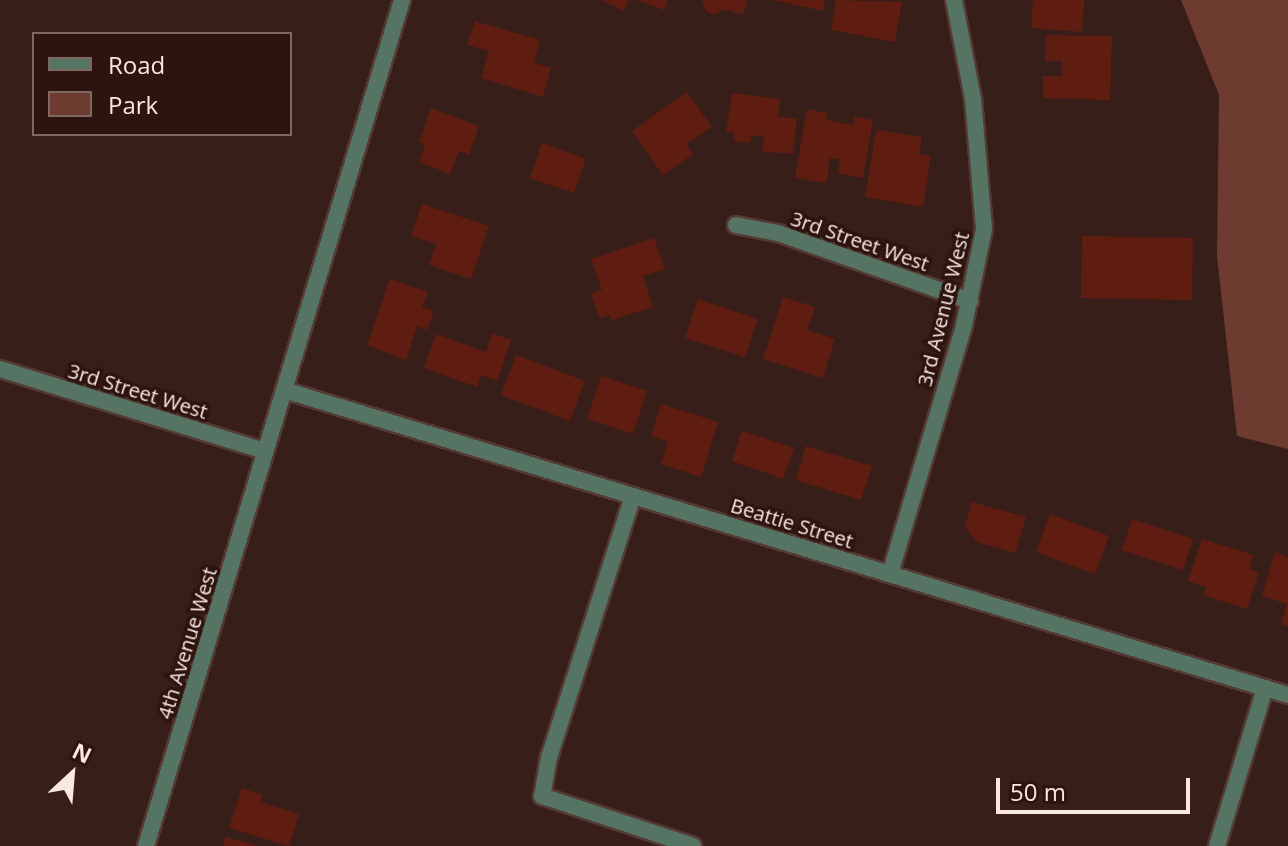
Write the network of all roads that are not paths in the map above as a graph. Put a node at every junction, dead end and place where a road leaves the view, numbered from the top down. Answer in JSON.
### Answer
{"nodes":[{"id":1,"x":402,"y":0,"type":"edge"},
{"id":2,"x":954,"y":0,"type":"edge"},
{"id":3,"x":736,"y":225,"type":"dead end"},
{"id":4,"x":970,"y":301,"type":"junction"},
{"id":5,"x":0,"y":369,"type":"edge"},
{"id":6,"x":284,"y":390,"type":"junction"},
{"id":7,"x":265,"y":451,"type":"junction"},
{"id":8,"x":633,"y":496,"type":"junction"},
{"id":9,"x":890,"y":574,"type":"junction"},
{"id":10,"x":1265,"y":688,"type":"junction"},
{"id":11,"x":1288,"y":695,"type":"edge"},
{"id":12,"x":146,"y":846,"type":"edge"},
{"id":13,"x":693,"y":846,"type":"edge"},
{"id":14,"x":1217,"y":846,"type":"edge"}],
"edges":[{"from":1,"to":6,"type":"street"},
{"from":2,"to":4,"type":"street","name":"3rd Avenue West"},
{"from":3,"to":4,"type":"street","name":"3rd Street West"},
{"from":4,"to":9,"type":"street","name":"3rd Avenue West"},
{"from":5,"to":7,"type":"street","name":"3rd Street West"},
{"from":6,"to":7,"type":"street","name":"4th Avenue West"},
{"from":6,"to":8,"type":"street","name":"Beattie Street"},
{"from":7,"to":12,"type":"street","name":"4th Avenue West"},
{"from":8,"to":9,"type":"street","name":"Beattie Street"},
{"from":8,"to":13,"type":"street"},
{"from":9,"to":10,"type":"street","name":"Beattie Street"},
{"from":10,"to":11,"type":"street","name":"Beattie Street"},
{"from":10,"to":14,"type":"street"}]}
